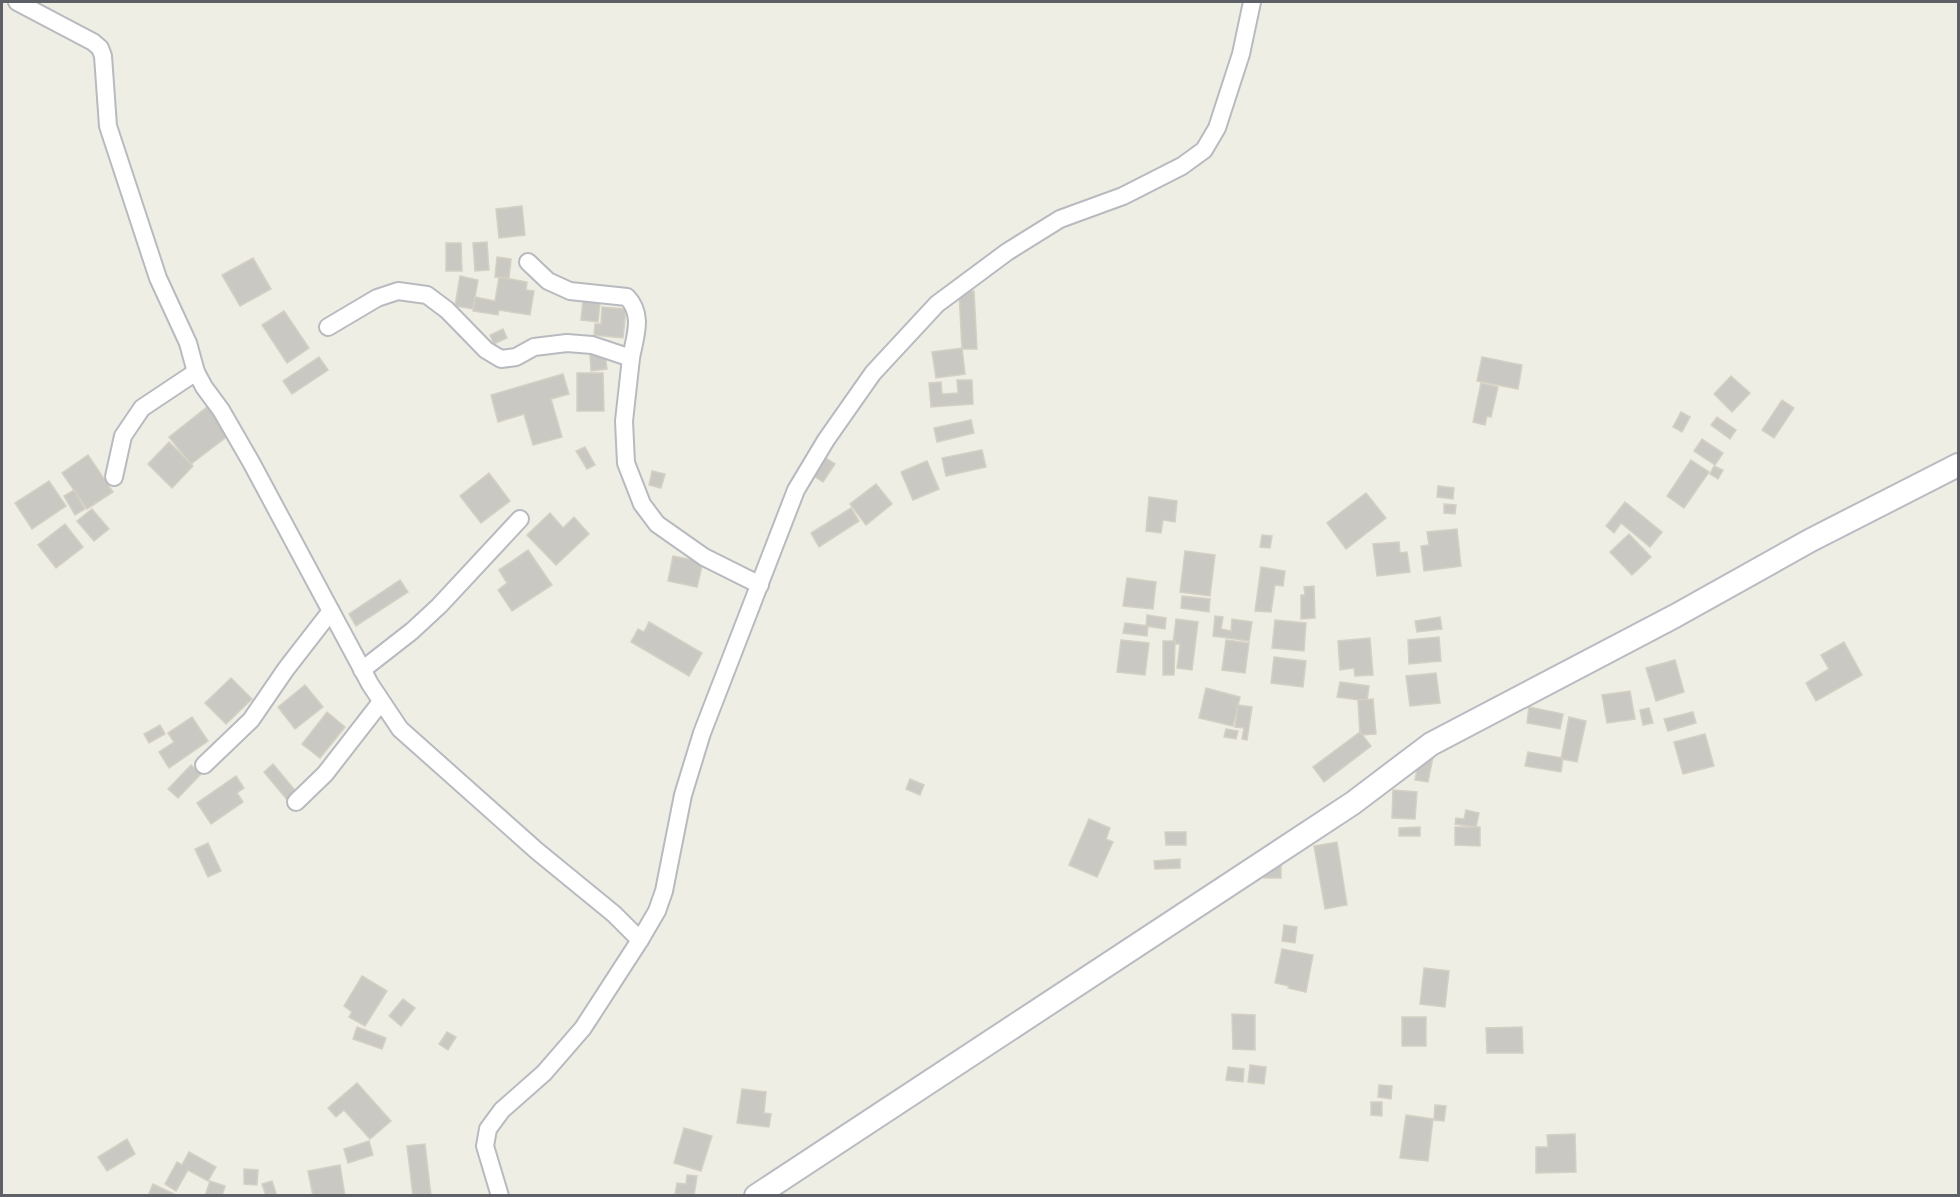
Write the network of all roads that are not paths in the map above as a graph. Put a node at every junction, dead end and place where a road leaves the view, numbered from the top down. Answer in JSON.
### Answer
{"nodes":[{"id":1,"x":17,"y":2,"type":"edge"},
{"id":2,"x":1252,"y":2,"type":"edge"},
{"id":3,"x":528,"y":262,"type":"dead end"},
{"id":4,"x":328,"y":327,"type":"dead end"},
{"id":5,"x":631,"y":358,"type":"junction"},
{"id":6,"x":196,"y":372,"type":"junction"},
{"id":7,"x":1959,"y":465,"type":"edge"},
{"id":8,"x":114,"y":477,"type":"dead end"},
{"id":9,"x":520,"y":519,"type":"dead end"},
{"id":10,"x":760,"y":585,"type":"junction"},
{"id":11,"x":331,"y":611,"type":"junction"},
{"id":12,"x":363,"y":670,"type":"junction"},
{"id":13,"x":381,"y":702,"type":"junction"},
{"id":14,"x":204,"y":765,"type":"dead end"},
{"id":15,"x":296,"y":802,"type":"dead end"},
{"id":16,"x":640,"y":940,"type":"junction"},
{"id":17,"x":500,"y":1196,"type":"edge"},
{"id":18,"x":756,"y":1196,"type":"edge"}],
"edges":[{"from":1,"to":6,"type":"street"},
{"from":2,"to":10,"type":"street"},
{"from":3,"to":5,"type":"street"},
{"from":4,"to":5,"type":"street"},
{"from":5,"to":10,"type":"street"},
{"from":6,"to":8,"type":"street"},
{"from":6,"to":11,"type":"street"},
{"from":7,"to":18,"type":"street"},
{"from":9,"to":12,"type":"street"},
{"from":10,"to":16,"type":"street"},
{"from":11,"to":12,"type":"street"},
{"from":11,"to":14,"type":"street"},
{"from":12,"to":13,"type":"street"},
{"from":13,"to":15,"type":"street"},
{"from":13,"to":16,"type":"street"},
{"from":16,"to":17,"type":"street"}]}
